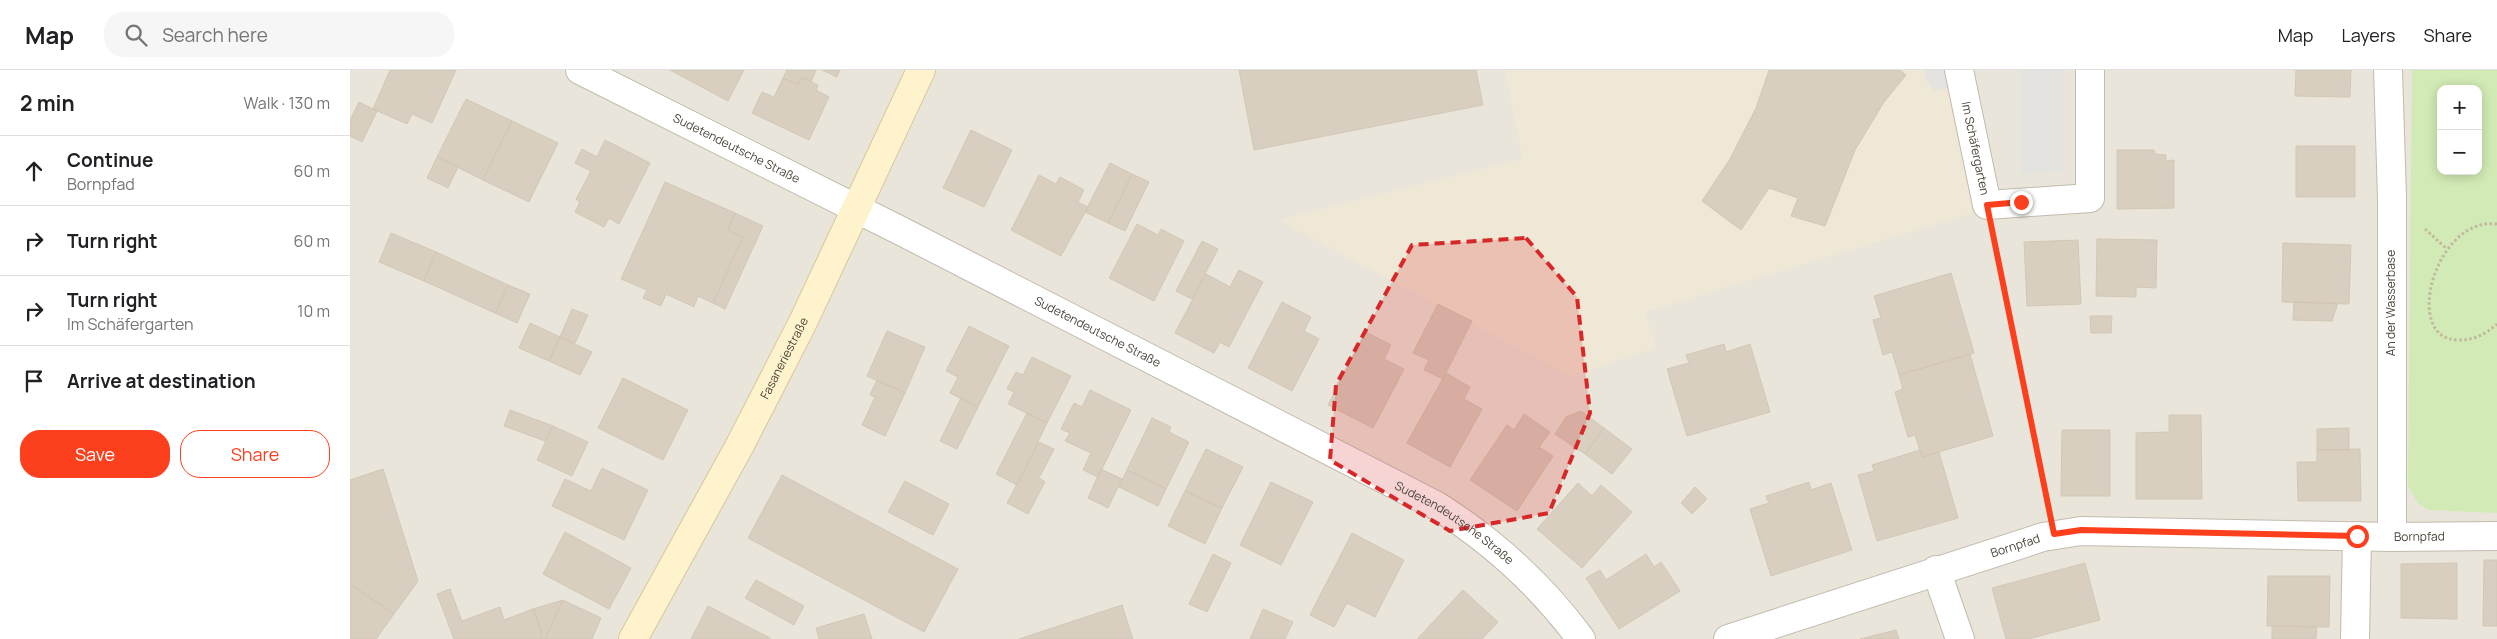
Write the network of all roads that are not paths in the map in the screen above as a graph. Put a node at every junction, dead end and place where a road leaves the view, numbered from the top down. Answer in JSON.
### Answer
{"nodes":[{"id":1,"x":580,"y":70,"type":"edge"},
{"id":2,"x":921,"y":70,"type":"edge"},
{"id":3,"x":1959,"y":70,"type":"edge"},
{"id":4,"x":2090,"y":70,"type":"edge"},
{"id":5,"x":2388,"y":70,"type":"edge"},
{"id":6,"x":855,"y":208,"type":"junction"},
{"id":7,"x":2357,"y":536,"type":"junction"},
{"id":8,"x":2497,"y":536,"type":"edge"},
{"id":9,"x":2392,"y":537,"type":"junction"},
{"id":10,"x":1936,"y":570,"type":"junction"},
{"id":11,"x":633,"y":639,"type":"edge"},
{"id":12,"x":1581,"y":639,"type":"edge"},
{"id":13,"x":1728,"y":639,"type":"edge"},
{"id":14,"x":1960,"y":639,"type":"edge"},
{"id":15,"x":2355,"y":639,"type":"edge"}],
"edges":[{"from":1,"to":6,"type":"street","name":"Sudetendeutsche Straße"},
{"from":2,"to":6,"type":"street","name":"Fasaneriestraße"},
{"from":3,"to":4,"type":"street","name":"Im Schäfergarten"},
{"from":5,"to":9,"type":"street","name":"An der Wasserbase"},
{"from":6,"to":11,"type":"street","name":"Fasaneriestraße"},
{"from":6,"to":12,"type":"street","name":"Sudetendeutsche Straße"},
{"from":7,"to":9,"type":"street","name":"Bornpfad"},
{"from":7,"to":10,"type":"street","name":"Bornpfad"},
{"from":7,"to":15,"type":"street"},
{"from":8,"to":9,"type":"street","name":"Bornpfad"},
{"from":10,"to":13,"type":"street","name":"Bornpfad"},
{"from":10,"to":14,"type":"street"}]}
